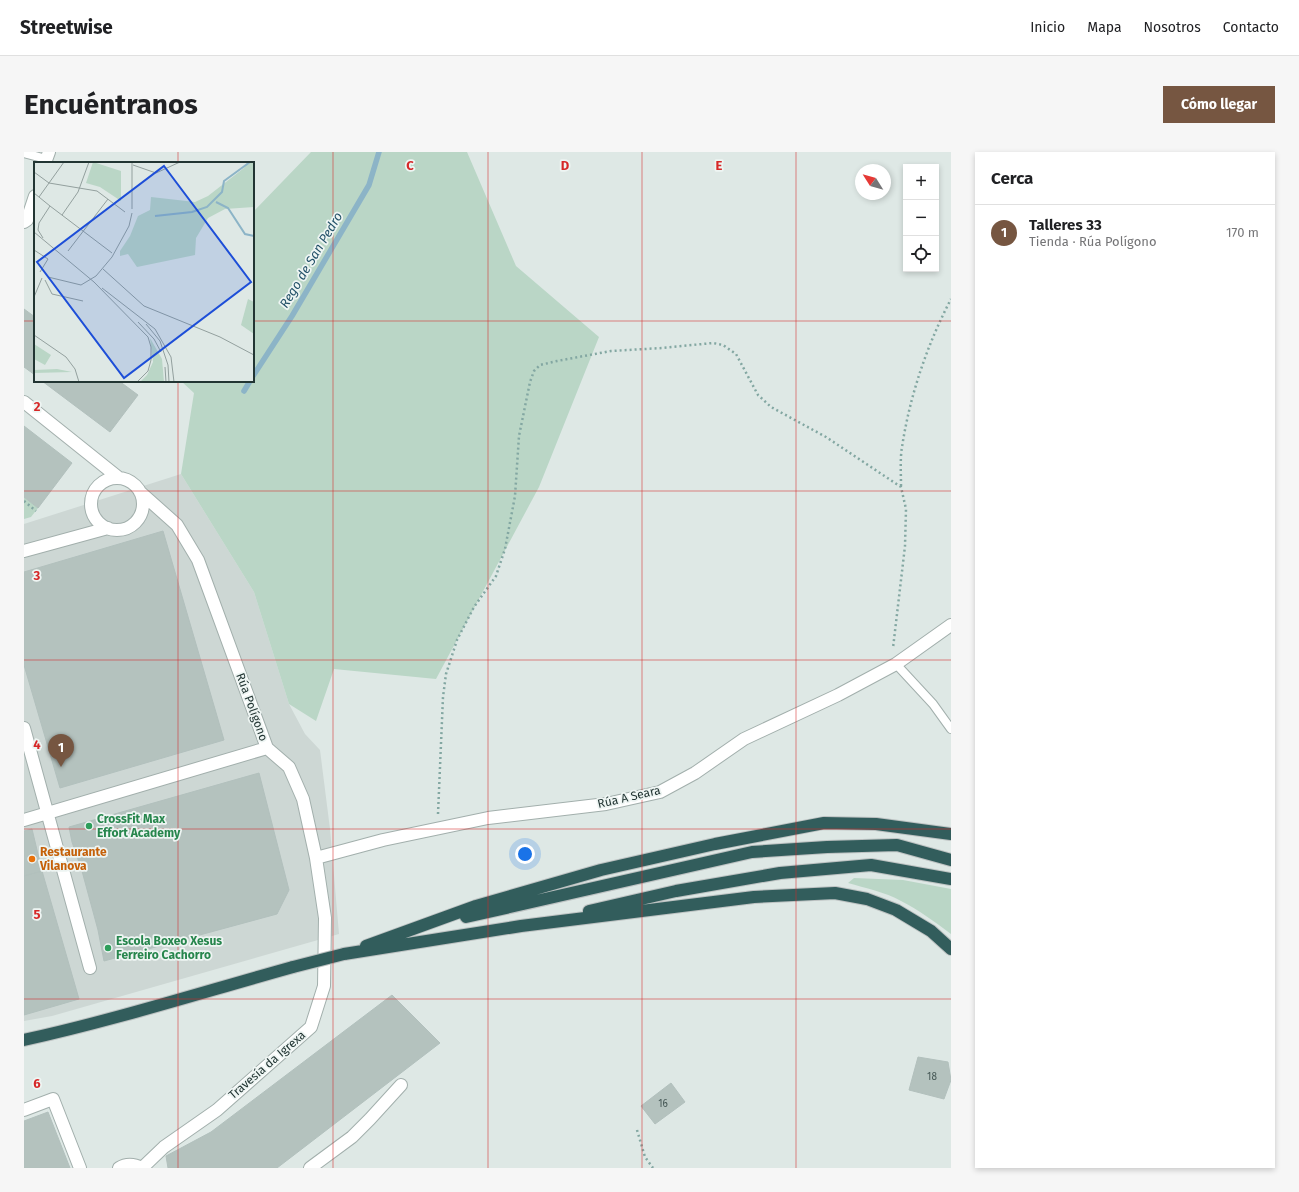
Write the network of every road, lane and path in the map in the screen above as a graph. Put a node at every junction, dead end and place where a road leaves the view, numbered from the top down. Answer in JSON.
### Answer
{"nodes":[{"id":1,"x":24,"y":153,"type":"edge"},
{"id":2,"x":47,"y":158,"type":"edge"},
{"id":3,"x":34,"y":199,"type":"edge"},
{"id":4,"x":24,"y":222,"type":"edge"},
{"id":5,"x":951,"y":299,"type":"edge"},
{"id":6,"x":24,"y":402,"type":"edge"},
{"id":7,"x":119,"y":478,"type":"junction"},
{"id":8,"x":901,"y":487,"type":"junction"},
{"id":9,"x":140,"y":492,"type":"junction"},
{"id":10,"x":24,"y":501,"type":"edge"},
{"id":11,"x":36,"y":511,"type":"dead end"},
{"id":12,"x":108,"y":528,"type":"junction"},
{"id":13,"x":24,"y":551,"type":"edge"},
{"id":14,"x":951,"y":625,"type":"edge"},
{"id":15,"x":896,"y":664,"type":"junction"},
{"id":16,"x":24,"y":728,"type":"edge"},
{"id":17,"x":951,"y":729,"type":"edge"},
{"id":18,"x":267,"y":748,"type":"junction"},
{"id":19,"x":48,"y":814,"type":"junction"},
{"id":20,"x":24,"y":820,"type":"edge"},
{"id":21,"x":437,"y":828,"type":"junction"},
{"id":22,"x":951,"y":834,"type":"edge"},
{"id":23,"x":316,"y":858,"type":"junction"},
{"id":24,"x":951,"y":860,"type":"edge"},
{"id":25,"x":951,"y":879,"type":"edge"},
{"id":26,"x":522,"y":926,"type":"junction"},
{"id":27,"x":416,"y":929,"type":"junction"},
{"id":28,"x":951,"y":949,"type":"edge"},
{"id":29,"x":344,"y":954,"type":"junction"},
{"id":30,"x":90,"y":968,"type":"dead end"},
{"id":31,"x":24,"y":1040,"type":"edge"},
{"id":32,"x":401,"y":1085,"type":"dead end"},
{"id":33,"x":24,"y":1110,"type":"edge"},
{"id":34,"x":637,"y":1130,"type":"dead end"},
{"id":35,"x":80,"y":1168,"type":"edge"},
{"id":36,"x":119,"y":1168,"type":"edge"},
{"id":37,"x":142,"y":1168,"type":"edge"},
{"id":38,"x":310,"y":1168,"type":"edge"},
{"id":39,"x":653,"y":1168,"type":"edge"}],
"edges":[{"from":1,"to":2,"type":"lane"},
{"from":3,"to":4,"type":"street"},
{"from":5,"to":8,"type":"path"},
{"from":6,"to":7,"type":"street"},
{"from":7,"to":9,"type":"street"},
{"from":7,"to":12,"type":"street"},
{"from":8,"to":15,"type":"path"},
{"from":8,"to":21,"type":"path"},
{"from":9,"to":12,"type":"street"},
{"from":9,"to":18,"type":"street","name":"Rúa Polígono"},
{"from":10,"to":11,"type":"path"},
{"from":12,"to":13,"type":"street"},
{"from":14,"to":15,"type":"street","name":"Rúa A Seara"},
{"from":15,"to":17,"type":"lane"},
{"from":15,"to":21,"type":"street","name":"Rúa A Seara"},
{"from":16,"to":19,"type":"street"},
{"from":18,"to":19,"type":"street","name":"Rúa Polígono"},
{"from":18,"to":23,"type":"street","name":"Travesía da Igrexa"},
{"from":19,"to":20,"type":"street","name":"Rúa Polígono"},
{"from":19,"to":30,"type":"street"},
{"from":21,"to":23,"type":"street","name":"Rúa A Seara"},
{"from":22,"to":27,"type":"highway"},
{"from":23,"to":37,"type":"street","name":"Travesía da Igrexa"},
{"from":24,"to":27,"type":"highway"},
{"from":25,"to":26,"type":"highway"},
{"from":26,"to":28,"type":"highway"},
{"from":26,"to":29,"type":"highway"},
{"from":27,"to":29,"type":"highway"},
{"from":29,"to":31,"type":"highway","bridge":true},
{"from":32,"to":38,"type":"street"},
{"from":33,"to":35,"type":"street"},
{"from":34,"to":39,"type":"path"},
{"from":36,"to":37,"type":"street"}]}
